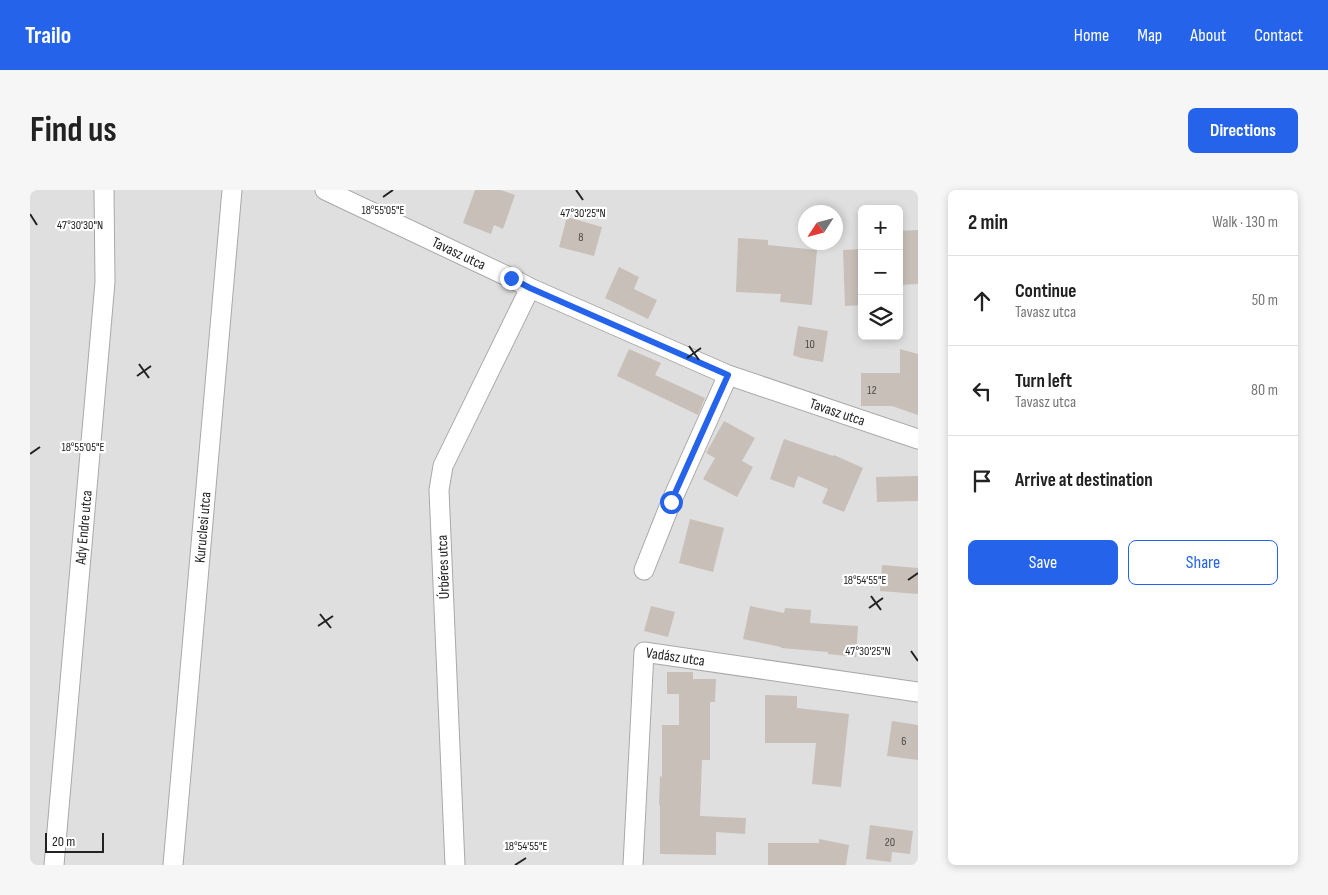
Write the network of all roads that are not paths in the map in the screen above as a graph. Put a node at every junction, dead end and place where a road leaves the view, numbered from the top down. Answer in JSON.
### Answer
{"nodes":[{"id":1,"x":104,"y":190,"type":"edge"},
{"id":2,"x":232,"y":190,"type":"edge"},
{"id":3,"x":325,"y":190,"type":"edge"},
{"id":4,"x":530,"y":288,"type":"junction"},
{"id":5,"x":728,"y":375,"type":"junction"},
{"id":6,"x":918,"y":439,"type":"edge"},
{"id":7,"x":644,"y":570,"type":"dead end"},
{"id":8,"x":918,"y":692,"type":"edge"},
{"id":9,"x":54,"y":865,"type":"edge"},
{"id":10,"x":173,"y":865,"type":"edge"},
{"id":11,"x":456,"y":865,"type":"edge"},
{"id":12,"x":633,"y":865,"type":"edge"}],
"edges":[{"from":1,"to":9,"type":"street","name":"Ady Endre utca"},
{"from":2,"to":10,"type":"street","name":"Kuruclesi utca"},
{"from":3,"to":4,"type":"street","name":"Tavasz utca"},
{"from":4,"to":5,"type":"street","name":"Tavasz utca"},
{"from":4,"to":11,"type":"street","name":"Úrbéres utca"},
{"from":5,"to":6,"type":"street","name":"Tavasz utca"},
{"from":5,"to":7,"type":"street"},
{"from":8,"to":12,"type":"street","name":"Vadász utca"}]}
